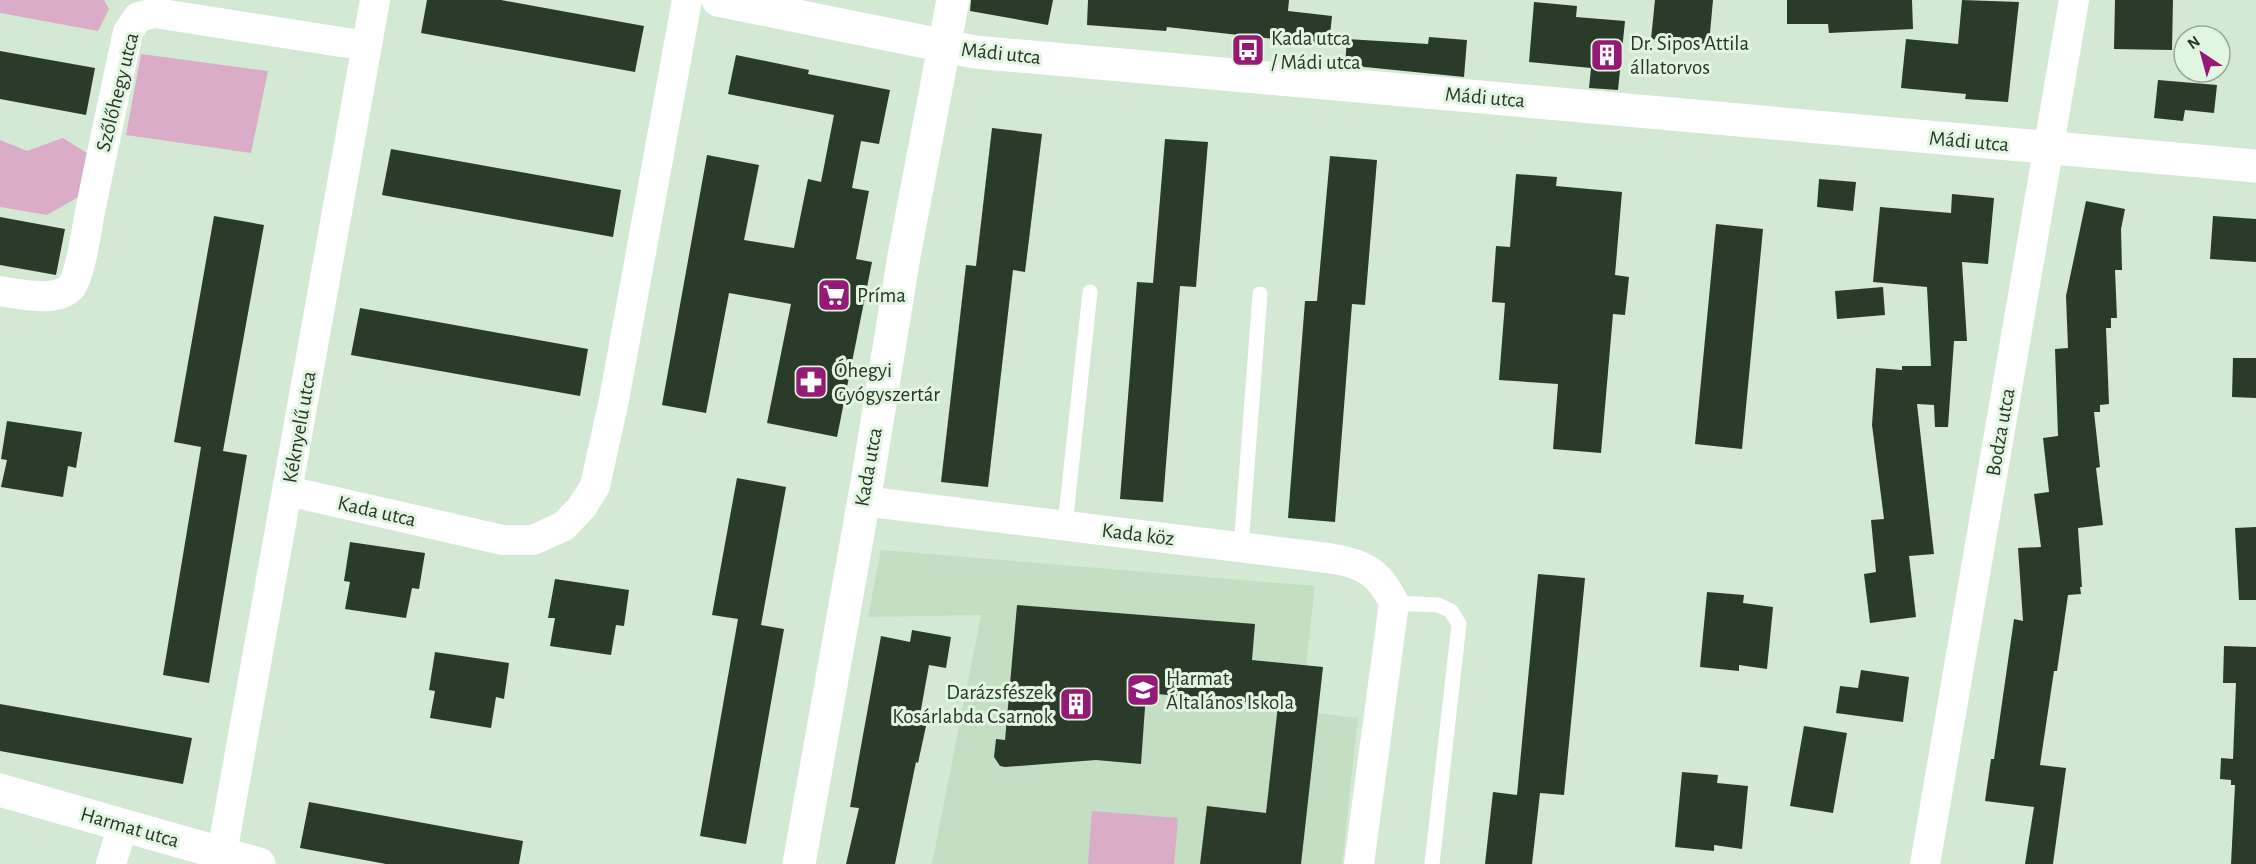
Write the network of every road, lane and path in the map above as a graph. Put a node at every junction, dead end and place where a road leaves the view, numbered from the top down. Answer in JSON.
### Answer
{"nodes":[{"id":1,"x":375,"y":0,"type":"edge"},
{"id":2,"x":687,"y":0,"type":"edge"},
{"id":3,"x":718,"y":0,"type":"edge"},
{"id":4,"x":953,"y":0,"type":"edge"},
{"id":5,"x":2074,"y":0,"type":"edge"},
{"id":6,"x":367,"y":46,"type":"junction"},
{"id":7,"x":945,"y":46,"type":"junction"},
{"id":8,"x":2049,"y":148,"type":"junction"},
{"id":9,"x":2256,"y":166,"type":"edge"},
{"id":10,"x":0,"y":291,"type":"edge"},
{"id":11,"x":1090,"y":292,"type":"dead end"},
{"id":12,"x":1260,"y":294,"type":"dead end"},
{"id":13,"x":288,"y":491,"type":"junction"},
{"id":14,"x":863,"y":501,"type":"junction"},
{"id":15,"x":1065,"y":525,"type":"junction"},
{"id":16,"x":1241,"y":547,"type":"junction"},
{"id":17,"x":1394,"y":603,"type":"junction"},
{"id":18,"x":0,"y":790,"type":"edge"},
{"id":19,"x":123,"y":825,"type":"junction"},
{"id":20,"x":222,"y":853,"type":"junction"},
{"id":21,"x":111,"y":864,"type":"edge"},
{"id":22,"x":259,"y":864,"type":"edge"},
{"id":23,"x":799,"y":864,"type":"edge"},
{"id":24,"x":1359,"y":864,"type":"edge"},
{"id":25,"x":1432,"y":864,"type":"edge"},
{"id":26,"x":1925,"y":864,"type":"edge"}],
"edges":[{"from":1,"to":6,"type":"street","name":"Kéknyelű utca"},
{"from":2,"to":13,"type":"street","name":"Kada utca"},
{"from":3,"to":7,"type":"street","name":"Mádi utca"},
{"from":4,"to":7,"type":"street","name":"Kada utca"},
{"from":5,"to":8,"type":"street","name":"Bodza utca"},
{"from":6,"to":10,"type":"street","name":"Szőlőhegy utca"},
{"from":6,"to":13,"type":"street","name":"Kéknyelű utca"},
{"from":7,"to":8,"type":"street","name":"Mádi utca"},
{"from":7,"to":14,"type":"street","name":"Kada utca"},
{"from":8,"to":9,"type":"street","name":"Mádi utca"},
{"from":8,"to":26,"type":"street","name":"Bodza utca"},
{"from":11,"to":15,"type":"lane"},
{"from":12,"to":16,"type":"lane"},
{"from":13,"to":20,"type":"street","name":"Kéknyelű utca"},
{"from":14,"to":15,"type":"street","name":"Kada köz"},
{"from":14,"to":23,"type":"street","name":"Kada utca"},
{"from":15,"to":16,"type":"street","name":"Kada köz"},
{"from":16,"to":17,"type":"street","name":"Kada köz"},
{"from":17,"to":24,"type":"street"},
{"from":17,"to":25,"type":"lane"},
{"from":18,"to":19,"type":"street","name":"Harmat utca"},
{"from":19,"to":20,"type":"street","name":"Harmat utca"},
{"from":19,"to":21,"type":"street"},
{"from":20,"to":22,"type":"street","name":"Harmat utca"}]}
